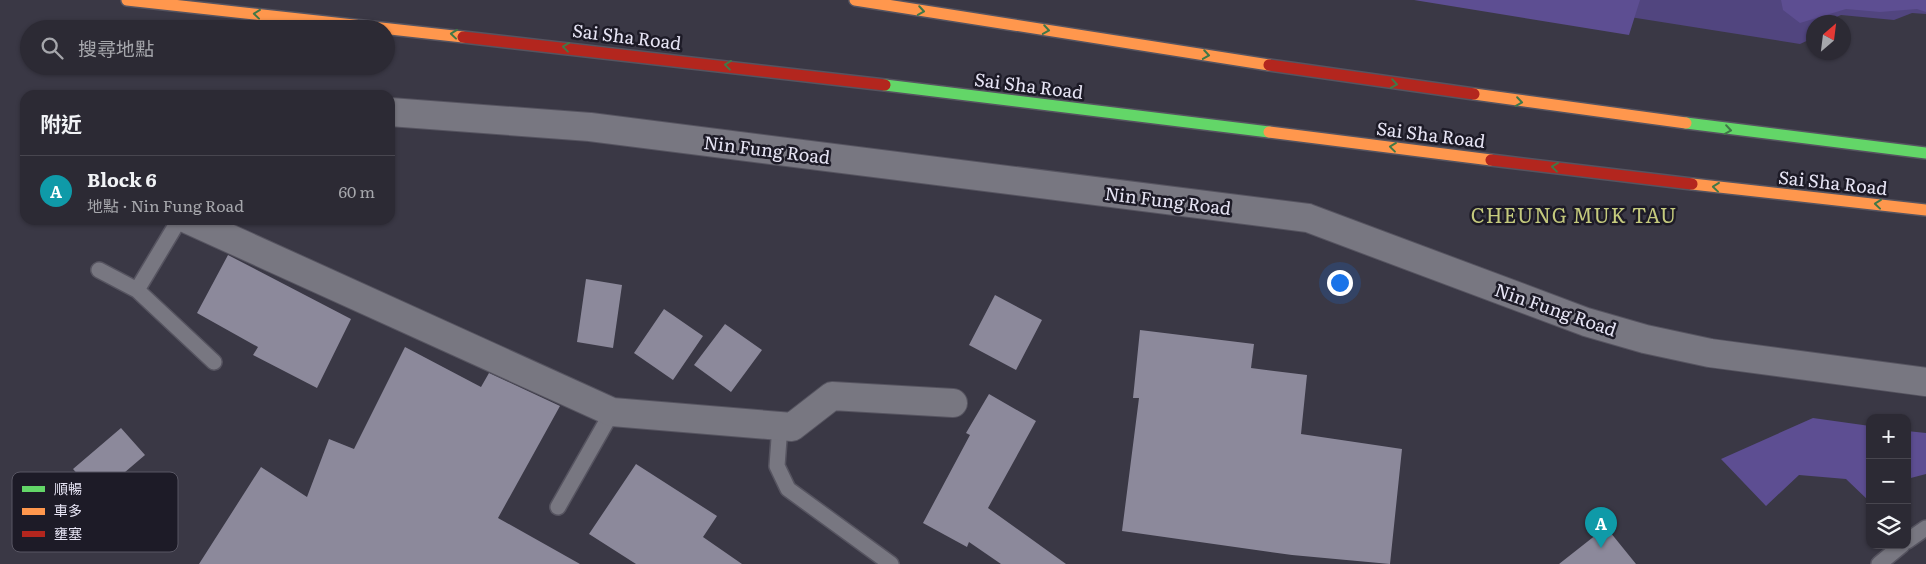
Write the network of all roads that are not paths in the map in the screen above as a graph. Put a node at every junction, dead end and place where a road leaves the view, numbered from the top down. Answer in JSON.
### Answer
{"nodes":[{"id":1,"x":127,"y":0,"type":"edge"},
{"id":2,"x":855,"y":0,"type":"edge"},
{"id":3,"x":310,"y":20,"type":"edge"},
{"id":4,"x":395,"y":29,"type":"edge"},
{"id":5,"x":395,"y":112,"type":"edge"},
{"id":6,"x":1926,"y":153,"type":"edge"},
{"id":7,"x":1926,"y":210,"type":"edge"},
{"id":8,"x":176,"y":225,"type":"edge"},
{"id":9,"x":200,"y":225,"type":"edge"},
{"id":10,"x":99,"y":270,"type":"dead end"},
{"id":11,"x":137,"y":290,"type":"junction"},
{"id":12,"x":214,"y":362,"type":"dead end"},
{"id":13,"x":1926,"y":382,"type":"edge"},
{"id":14,"x":953,"y":403,"type":"dead end"},
{"id":15,"x":612,"y":412,"type":"junction"},
{"id":16,"x":780,"y":425,"type":"junction"},
{"id":17,"x":558,"y":507,"type":"dead end"},
{"id":18,"x":1926,"y":528,"type":"edge"},
{"id":19,"x":1911,"y":538,"type":"edge"},
{"id":20,"x":1897,"y":549,"type":"edge"},
{"id":21,"x":891,"y":564,"type":"edge"},
{"id":22,"x":1879,"y":564,"type":"edge"}],
"edges":[{"from":3,"to":1,"type":"main road","name":"Sai Sha Road","one_way":true},
{"from":2,"to":6,"type":"main road","one_way":true},
{"from":7,"to":4,"type":"main road","name":"Sai Sha Road","one_way":true},
{"from":5,"to":13,"type":"street","name":"Nin Fung Road"},
{"from":8,"to":11,"type":"lane"},
{"from":9,"to":15,"type":"street"},
{"from":10,"to":11,"type":"lane"},
{"from":11,"to":12,"type":"lane"},
{"from":14,"to":16,"type":"street"},
{"from":15,"to":16,"type":"street"},
{"from":15,"to":17,"type":"lane"},
{"from":16,"to":21,"type":"lane"},
{"from":18,"to":19,"type":"lane"},
{"from":20,"to":22,"type":"lane"}]}
